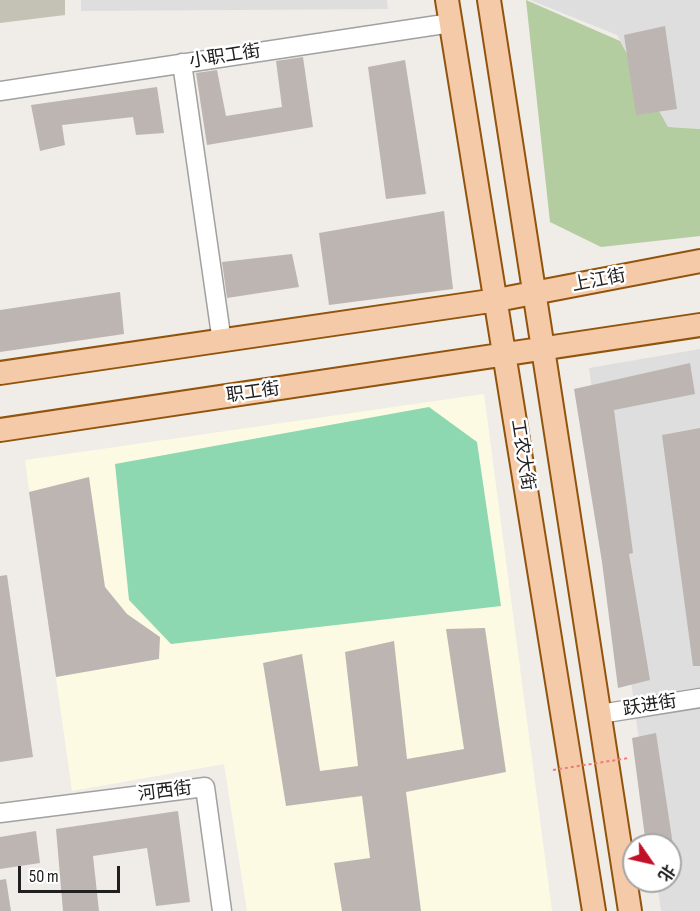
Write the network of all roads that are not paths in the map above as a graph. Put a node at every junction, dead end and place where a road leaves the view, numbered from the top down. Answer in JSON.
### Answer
{"nodes":[{"id":1,"x":447,"y":0,"type":"edge"},
{"id":2,"x":489,"y":0,"type":"edge"},
{"id":3,"x":451,"y":23,"type":"junction"},
{"id":4,"x":182,"y":63,"type":"junction"},
{"id":5,"x":0,"y":91,"type":"edge"},
{"id":6,"x":700,"y":261,"type":"edge"},
{"id":7,"x":537,"y":292,"type":"junction"},
{"id":8,"x":497,"y":300,"type":"junction"},
{"id":9,"x":700,"y":326,"type":"edge"},
{"id":10,"x":222,"y":342,"type":"junction"},
{"id":11,"x":546,"y":350,"type":"junction"},
{"id":12,"x":507,"y":356,"type":"junction"},
{"id":13,"x":0,"y":373,"type":"edge"},
{"id":14,"x":0,"y":430,"type":"edge"},
{"id":15,"x":700,"y":698,"type":"edge"},
{"id":16,"x":600,"y":714,"type":"junction"},
{"id":17,"x":0,"y":813,"type":"edge"},
{"id":18,"x":222,"y":911,"type":"edge"},
{"id":19,"x":594,"y":911,"type":"edge"},
{"id":20,"x":630,"y":911,"type":"edge"}],
"edges":[{"from":1,"to":3,"type":"main road","name":"工农大街"},
{"from":2,"to":7,"type":"main road"},
{"from":3,"to":4,"type":"street","name":"小职工街"},
{"from":3,"to":8,"type":"main road","name":"工农大街"},
{"from":4,"to":5,"type":"street","name":"小职工街"},
{"from":4,"to":10,"type":"street"},
{"from":6,"to":7,"type":"main road","name":"上江街"},
{"from":7,"to":8,"type":"main road","name":"上江街"},
{"from":7,"to":11,"type":"main road"},
{"from":8,"to":10,"type":"main road"},
{"from":8,"to":12,"type":"main road","name":"工农大街"},
{"from":9,"to":11,"type":"main road"},
{"from":10,"to":13,"type":"main road"},
{"from":11,"to":12,"type":"main road"},
{"from":11,"to":16,"type":"main road"},
{"from":12,"to":14,"type":"main road","name":"职工街"},
{"from":12,"to":19,"type":"main road","name":"工农大街"},
{"from":15,"to":16,"type":"street","name":"跃进街"},
{"from":16,"to":20,"type":"main road"},
{"from":17,"to":18,"type":"street","name":"河西街"}]}
